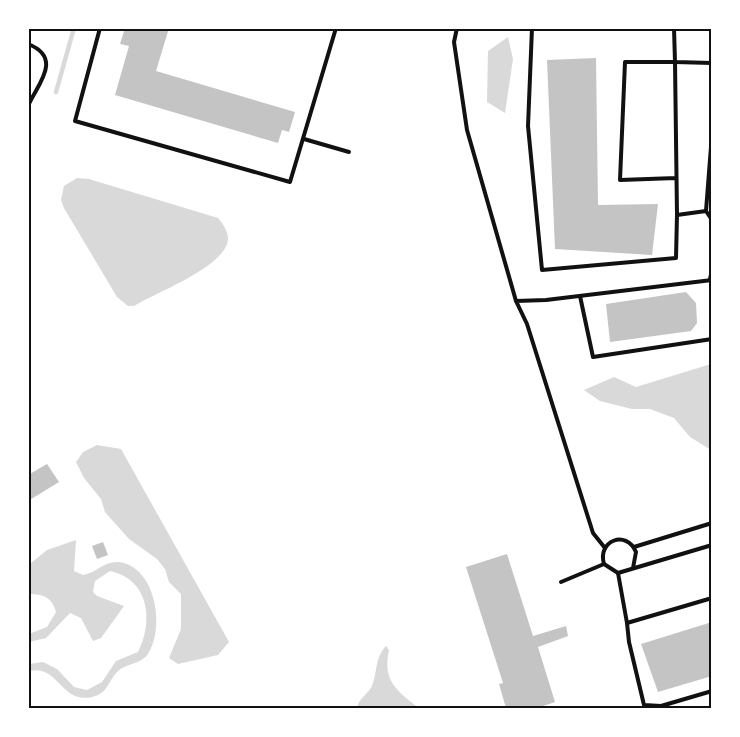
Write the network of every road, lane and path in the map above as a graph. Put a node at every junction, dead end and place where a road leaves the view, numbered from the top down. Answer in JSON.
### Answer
{"nodes":[{"id":1,"x":100,"y":28,"type":"edge"},
{"id":2,"x":336,"y":28,"type":"edge"},
{"id":3,"x":457,"y":28,"type":"edge"},
{"id":4,"x":532,"y":28,"type":"edge"},
{"id":5,"x":674,"y":28,"type":"edge"},
{"id":6,"x":28,"y":44,"type":"edge"},
{"id":7,"x":675,"y":62,"type":"junction"},
{"id":8,"x":711,"y":63,"type":"edge"},
{"id":9,"x":34,"y":91,"type":"junction"},
{"id":10,"x":28,"y":93,"type":"edge"},
{"id":11,"x":28,"y":106,"type":"edge"},
{"id":12,"x":711,"y":134,"type":"edge"},
{"id":13,"x":304,"y":139,"type":"junction"},
{"id":14,"x":349,"y":152,"type":"dead end"},
{"id":15,"x":676,"y":178,"type":"junction"},
{"id":16,"x":706,"y":211,"type":"junction"},
{"id":17,"x":677,"y":215,"type":"junction"},
{"id":18,"x":711,"y":220,"type":"edge"},
{"id":19,"x":711,"y":270,"type":"edge"},
{"id":20,"x":711,"y":279,"type":"edge"},
{"id":21,"x":580,"y":296,"type":"junction"},
{"id":22,"x":516,"y":301,"type":"junction"},
{"id":23,"x":711,"y":339,"type":"edge"},
{"id":24,"x":711,"y":523,"type":"edge"},
{"id":25,"x":711,"y":545,"type":"edge"},
{"id":26,"x":634,"y":547,"type":"junction"},
{"id":27,"x":605,"y":548,"type":"junction"},
{"id":28,"x":604,"y":564,"type":"junction"},
{"id":29,"x":633,"y":568,"type":"junction"},
{"id":30,"x":618,"y":573,"type":"junction"},
{"id":31,"x":561,"y":582,"type":"dead end"},
{"id":32,"x":711,"y":598,"type":"edge"},
{"id":33,"x":627,"y":623,"type":"junction"},
{"id":34,"x":711,"y":691,"type":"edge"}],
"edges":[{"from":1,"to":13,"type":"lane"},
{"from":2,"to":13,"type":"lane"},
{"from":3,"to":22,"type":"lane"},
{"from":4,"to":17,"type":"lane"},
{"from":5,"to":7,"type":"lane"},
{"from":6,"to":9,"type":"lane"},
{"from":7,"to":8,"type":"lane"},
{"from":7,"to":15,"type":"lane"},
{"from":7,"to":15,"type":"lane"},
{"from":9,"to":10,"type":"lane"},
{"from":9,"to":11,"type":"lane"},
{"from":12,"to":16,"type":"lane"},
{"from":13,"to":14,"type":"lane"},
{"from":15,"to":17,"type":"lane"},
{"from":16,"to":17,"type":"lane"},
{"from":16,"to":18,"type":"lane"},
{"from":19,"to":20,"type":"lane"},
{"from":20,"to":21,"type":"lane"},
{"from":21,"to":22,"type":"lane"},
{"from":21,"to":23,"type":"lane"},
{"from":22,"to":27,"type":"lane"},
{"from":24,"to":26,"type":"lane"},
{"from":25,"to":29,"type":"lane"},
{"from":26,"to":27,"type":"lane"},
{"from":26,"to":29,"type":"lane"},
{"from":27,"to":28,"type":"lane"},
{"from":28,"to":30,"type":"lane"},
{"from":28,"to":31,"type":"lane"},
{"from":29,"to":30,"type":"lane"},
{"from":30,"to":33,"type":"lane"},
{"from":32,"to":33,"type":"lane"},
{"from":33,"to":34,"type":"lane"}]}
